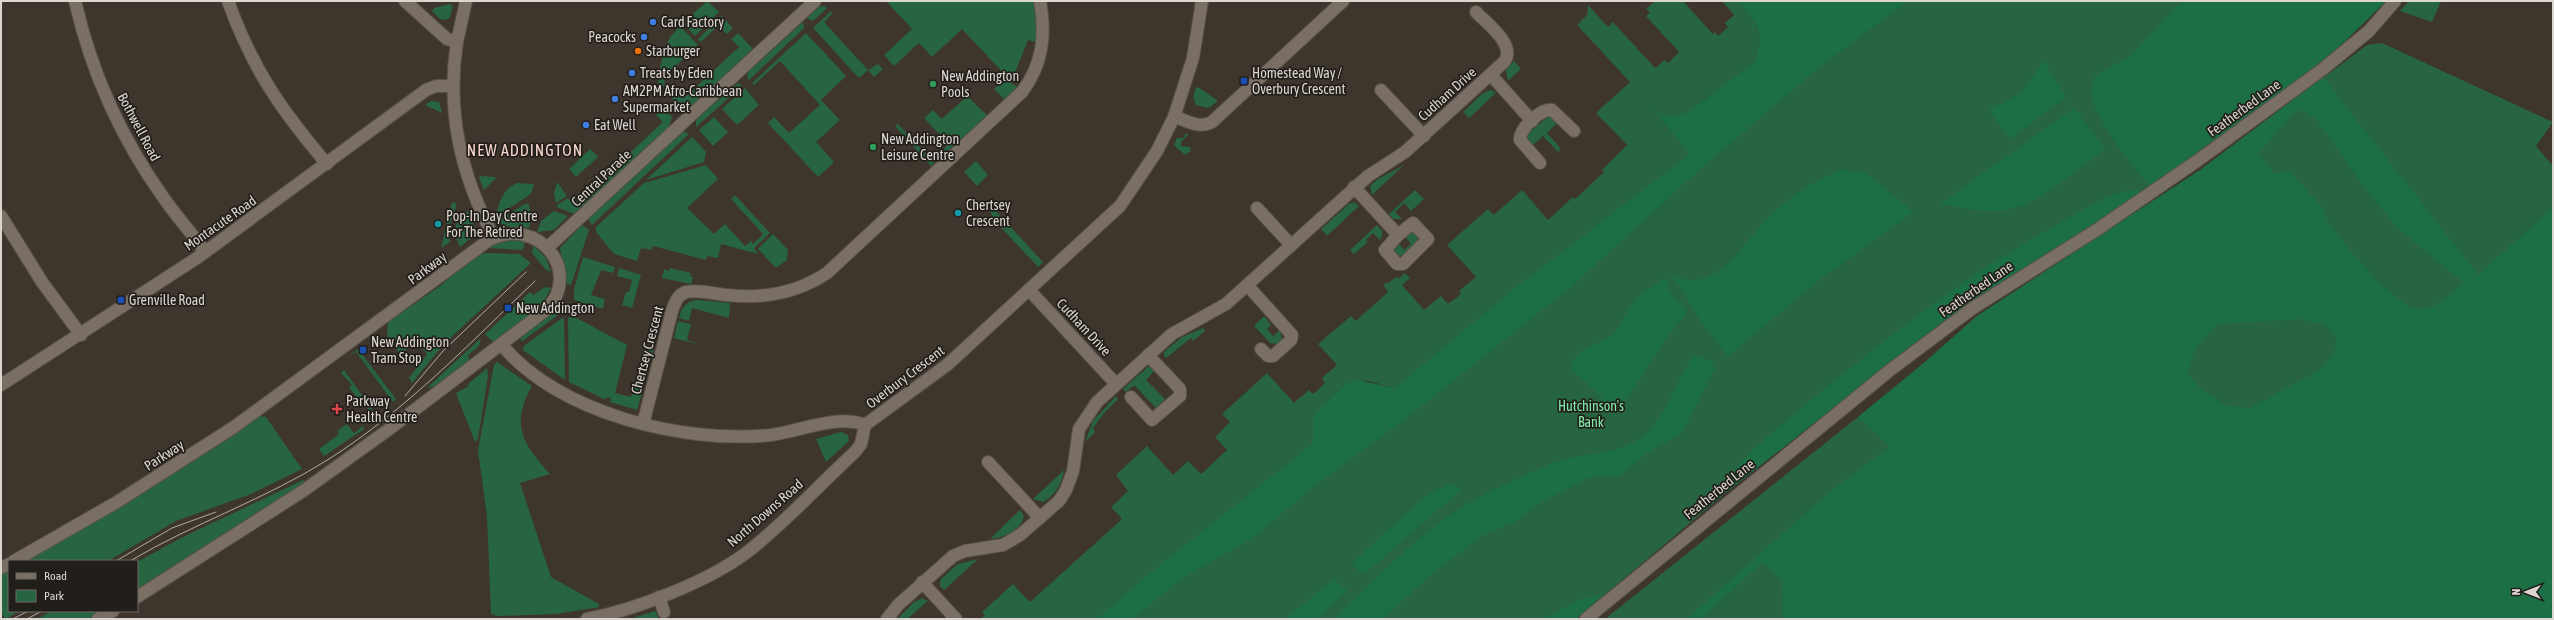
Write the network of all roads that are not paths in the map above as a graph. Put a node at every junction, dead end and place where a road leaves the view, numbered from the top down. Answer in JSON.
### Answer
{"nodes":[{"id":1,"x":75,"y":1,"type":"edge"},
{"id":2,"x":228,"y":1,"type":"edge"},
{"id":3,"x":405,"y":1,"type":"edge"},
{"id":4,"x":466,"y":1,"type":"edge"},
{"id":5,"x":815,"y":1,"type":"edge"},
{"id":6,"x":1040,"y":1,"type":"edge"},
{"id":7,"x":1202,"y":1,"type":"edge"},
{"id":8,"x":1343,"y":1,"type":"edge"},
{"id":9,"x":2395,"y":1,"type":"edge"},
{"id":10,"x":1476,"y":12,"type":"dead end"},
{"id":11,"x":457,"y":42,"type":"junction"},
{"id":12,"x":1491,"y":75,"type":"junction"},
{"id":13,"x":452,"y":86,"type":"junction"},
{"id":14,"x":1381,"y":90,"type":"dead end"},
{"id":15,"x":1174,"y":116,"type":"junction"},
{"id":16,"x":1532,"y":121,"type":"junction"},
{"id":17,"x":1574,"y":131,"type":"dead end"},
{"id":18,"x":1424,"y":136,"type":"junction"},
{"id":19,"x":1540,"y":163,"type":"dead end"},
{"id":20,"x":327,"y":164,"type":"junction"},
{"id":21,"x":1354,"y":188,"type":"junction"},
{"id":22,"x":1258,"y":208,"type":"dead end"},
{"id":23,"x":1,"y":216,"type":"edge"},
{"id":24,"x":1398,"y":235,"type":"dead end"},
{"id":25,"x":494,"y":238,"type":"junction"},
{"id":26,"x":1291,"y":245,"type":"junction"},
{"id":27,"x":548,"y":247,"type":"junction"},
{"id":28,"x":205,"y":252,"type":"junction"},
{"id":29,"x":1247,"y":285,"type":"junction"},
{"id":30,"x":1030,"y":291,"type":"junction"},
{"id":31,"x":81,"y":335,"type":"junction"},
{"id":32,"x":501,"y":344,"type":"junction"},
{"id":33,"x":1261,"y":349,"type":"dead end"},
{"id":34,"x":1148,"y":354,"type":"junction"},
{"id":35,"x":1116,"y":384,"type":"junction"},
{"id":36,"x":1,"y":385,"type":"edge"},
{"id":37,"x":1131,"y":397,"type":"dead end"},
{"id":38,"x":643,"y":424,"type":"junction"},
{"id":39,"x":865,"y":425,"type":"junction"},
{"id":40,"x":988,"y":462,"type":"dead end"},
{"id":41,"x":1040,"y":518,"type":"junction"},
{"id":42,"x":16,"y":560,"type":"edge"},
{"id":43,"x":922,"y":582,"type":"junction"},
{"id":44,"x":138,"y":596,"type":"edge"},
{"id":45,"x":659,"y":597,"type":"junction"},
{"id":46,"x":111,"y":612,"type":"edge"},
{"id":47,"x":664,"y":612,"type":"dead end"},
{"id":48,"x":98,"y":619,"type":"edge"},
{"id":49,"x":587,"y":619,"type":"edge"},
{"id":50,"x":887,"y":619,"type":"edge"},
{"id":51,"x":956,"y":619,"type":"edge"},
{"id":52,"x":1586,"y":619,"type":"edge"}],
"edges":[{"from":1,"to":28,"type":"street","name":"Bothwell Road"},
{"from":2,"to":20,"type":"street"},
{"from":3,"to":11,"type":"street"},
{"from":4,"to":11,"type":"street"},
{"from":5,"to":27,"type":"street","name":"Central Parade"},
{"from":6,"to":38,"type":"street","name":"Chertsey Crescent"},
{"from":7,"to":15,"type":"street","name":"Overbury Crescent"},
{"from":8,"to":15,"type":"street"},
{"from":9,"to":52,"type":"street","name":"Featherbed Lane"},
{"from":10,"to":12,"type":"street","name":"Cudham Drive"},
{"from":11,"to":13,"type":"street"},
{"from":12,"to":16,"type":"street","name":"Cudham Drive"},
{"from":12,"to":18,"type":"street","name":"Cudham Drive"},
{"from":13,"to":20,"type":"street","name":"Montacute Road"},
{"from":13,"to":25,"type":"street"},
{"from":14,"to":18,"type":"street","name":"Cudham Drive"},
{"from":15,"to":30,"type":"street","name":"Overbury Crescent"},
{"from":16,"to":17,"type":"street"},
{"from":16,"to":19,"type":"street"},
{"from":18,"to":21,"type":"street","name":"Cudham Drive"},
{"from":20,"to":28,"type":"street","name":"Montacute Road"},
{"from":21,"to":24,"type":"street"},
{"from":21,"to":26,"type":"street","name":"Cudham Drive"},
{"from":22,"to":26,"type":"street"},
{"from":23,"to":31,"type":"street"},
{"from":25,"to":27,"type":"street","name":"Parkway"},
{"from":25,"to":42,"type":"street","name":"Parkway"},
{"from":26,"to":29,"type":"street","name":"Cudham Drive"},
{"from":27,"to":32,"type":"street"},
{"from":28,"to":31,"type":"street","name":"Montacute Road"},
{"from":29,"to":33,"type":"street"},
{"from":29,"to":34,"type":"street","name":"Cudham Drive"},
{"from":30,"to":35,"type":"street","name":"Cudham Drive"},
{"from":30,"to":39,"type":"street","name":"Overbury Crescent"},
{"from":31,"to":36,"type":"street","name":"Montacute Road"},
{"from":32,"to":38,"type":"street","name":"Overbury Crescent"},
{"from":32,"to":44,"type":"street"},
{"from":34,"to":35,"type":"street","name":"Cudham Drive"},
{"from":34,"to":37,"type":"street"},
{"from":35,"to":41,"type":"street","name":"Cudham Drive"},
{"from":38,"to":39,"type":"street","name":"Overbury Crescent"},
{"from":39,"to":45,"type":"street","name":"North Downs Road"},
{"from":40,"to":41,"type":"street"},
{"from":41,"to":43,"type":"street","name":"Cudham Drive"},
{"from":43,"to":50,"type":"street","name":"Cudham Drive"},
{"from":43,"to":51,"type":"street"},
{"from":45,"to":47,"type":"street"},
{"from":45,"to":49,"type":"street","name":"North Downs Road"},
{"from":46,"to":48,"type":"street"}]}
